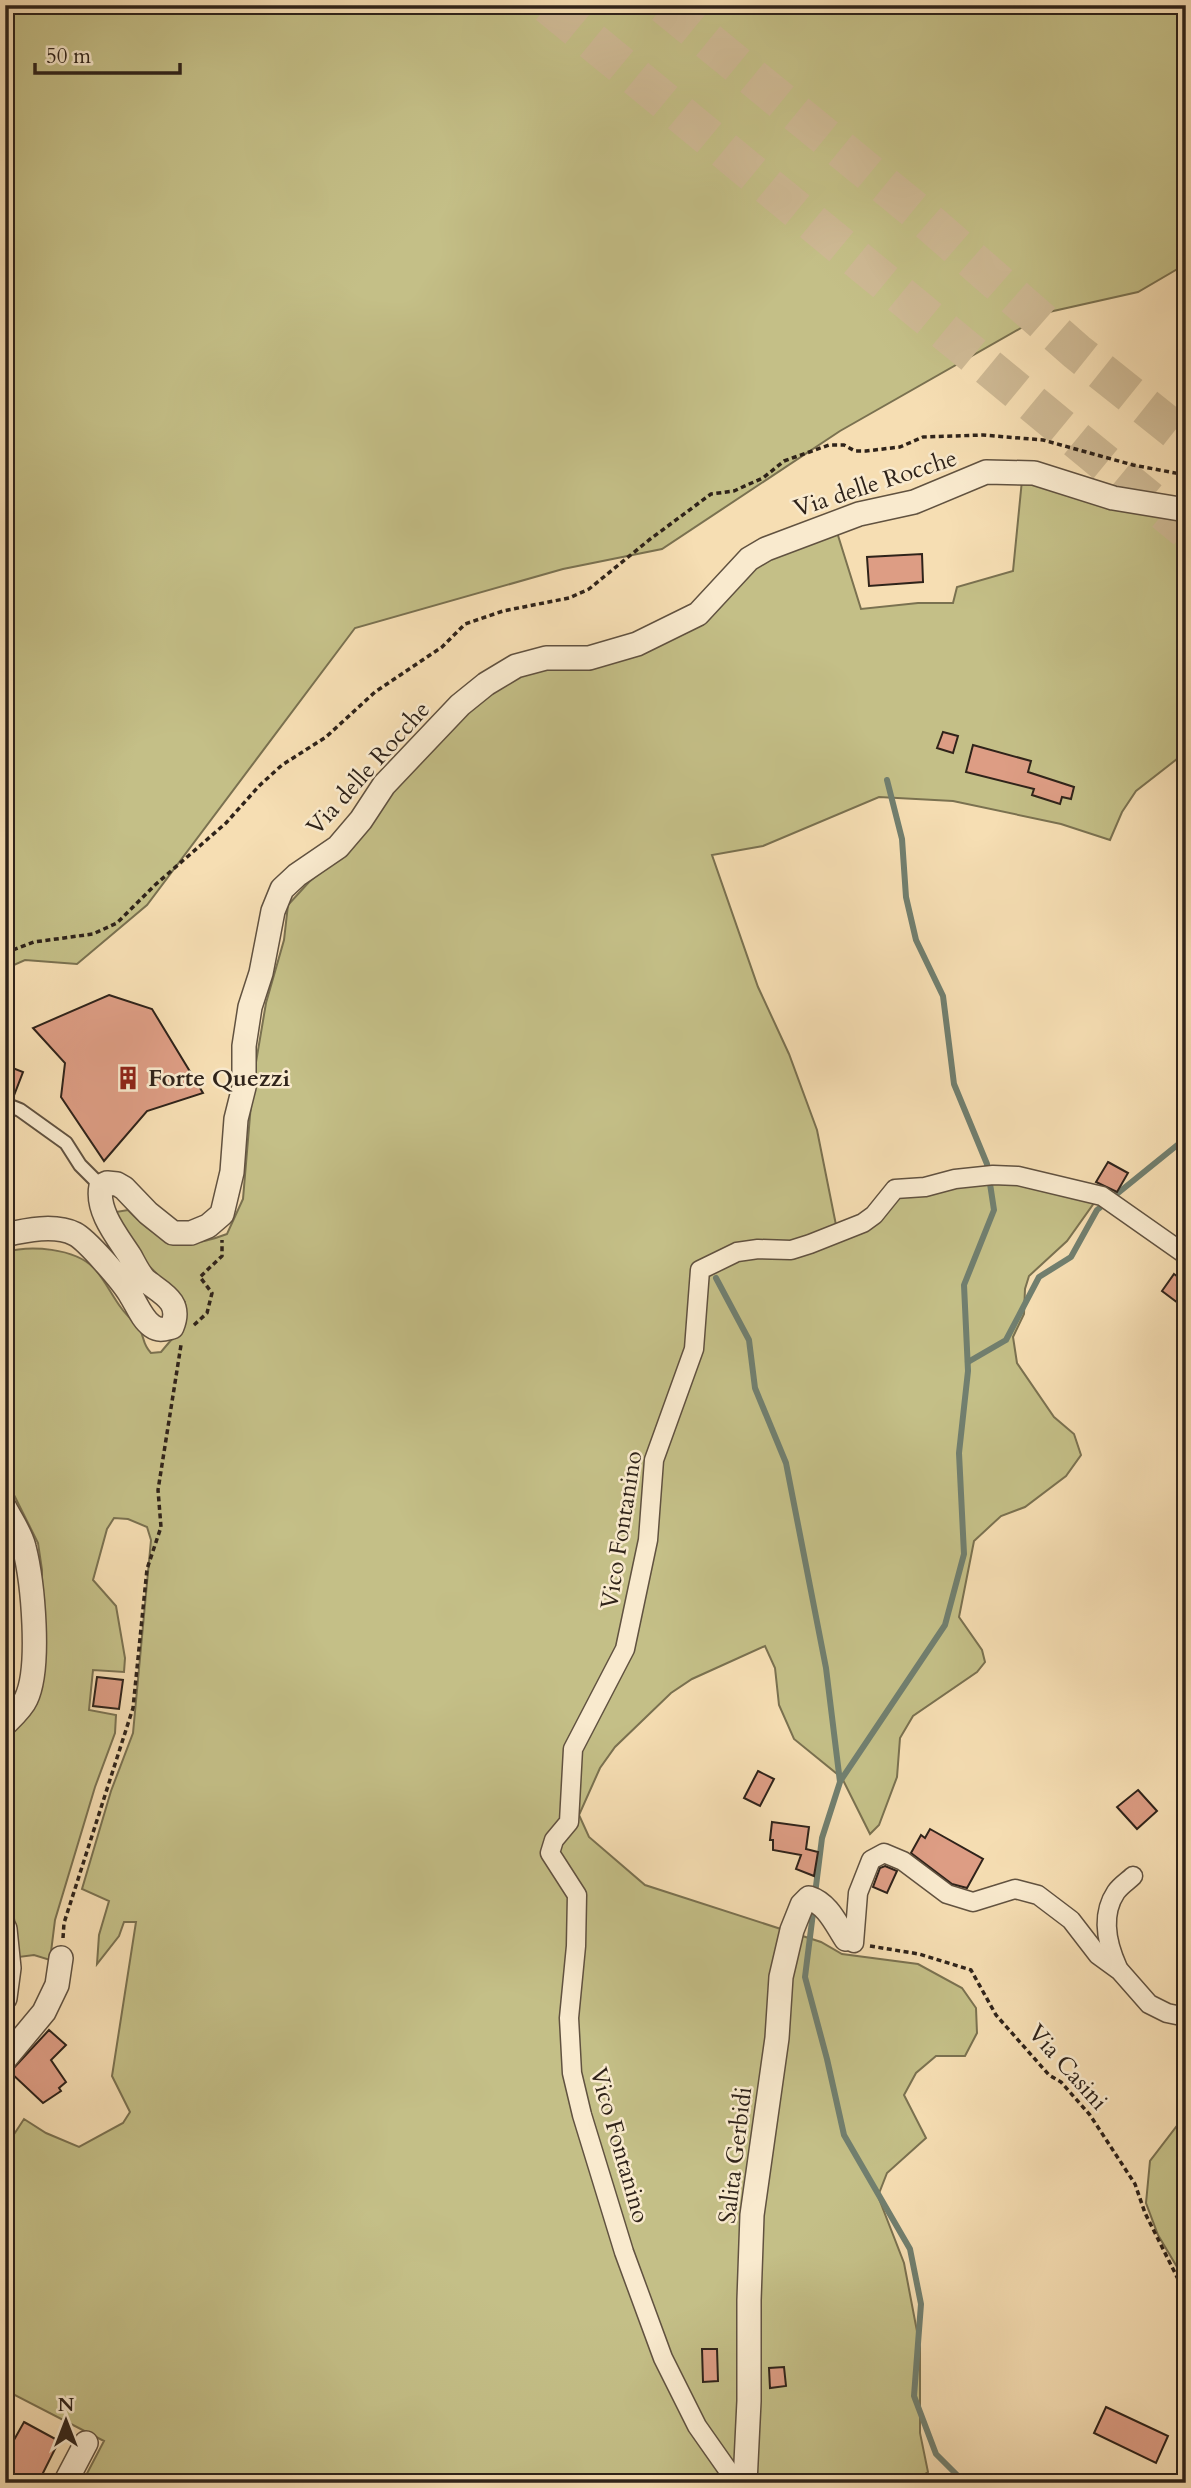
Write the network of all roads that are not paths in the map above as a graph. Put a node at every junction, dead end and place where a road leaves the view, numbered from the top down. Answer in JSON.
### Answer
{"nodes":[{"id":1,"x":1186,"y":510,"type":"edge"},
{"id":2,"x":5,"y":1104,"type":"edge"},
{"id":3,"x":101,"y":1186,"type":"junction"},
{"id":4,"x":5,"y":1235,"type":"edge"},
{"id":5,"x":1186,"y":1255,"type":"edge"},
{"id":6,"x":5,"y":1508,"type":"edge"},
{"id":7,"x":5,"y":1724,"type":"edge"},
{"id":8,"x":1133,"y":1876,"type":"dead end"},
{"id":9,"x":5,"y":1929,"type":"edge"},
{"id":10,"x":850,"y":1941,"type":"joint"},
{"id":11,"x":61,"y":1958,"type":"road end"},
{"id":12,"x":1120,"y":1971,"type":"junction"},
{"id":13,"x":5,"y":1998,"type":"edge"},
{"id":14,"x":1186,"y":2017,"type":"edge"},
{"id":15,"x":5,"y":2059,"type":"edge"},
{"id":16,"x":86,"y":2443,"type":"dead end"},
{"id":17,"x":65,"y":2483,"type":"edge"},
{"id":18,"x":737,"y":2483,"type":"edge"},
{"id":19,"x":744,"y":2483,"type":"edge"}],
"edges":[{"from":1,"to":3,"type":"street","name":"Via delle Rocche"},
{"from":2,"to":3,"type":"lane"},
{"from":3,"to":4,"type":"street"},
{"from":5,"to":18,"type":"street","name":"Vico Fontanino"},
{"from":6,"to":7,"type":"street"},
{"from":8,"to":12,"type":"street"},
{"from":9,"to":13,"type":"street"},
{"from":10,"to":12,"type":"street"},
{"from":10,"to":19,"type":"street","name":"Salita Gerbidi"},
{"from":11,"to":15,"type":"street"},
{"from":12,"to":14,"type":"street"},
{"from":16,"to":17,"type":"street"}]}
